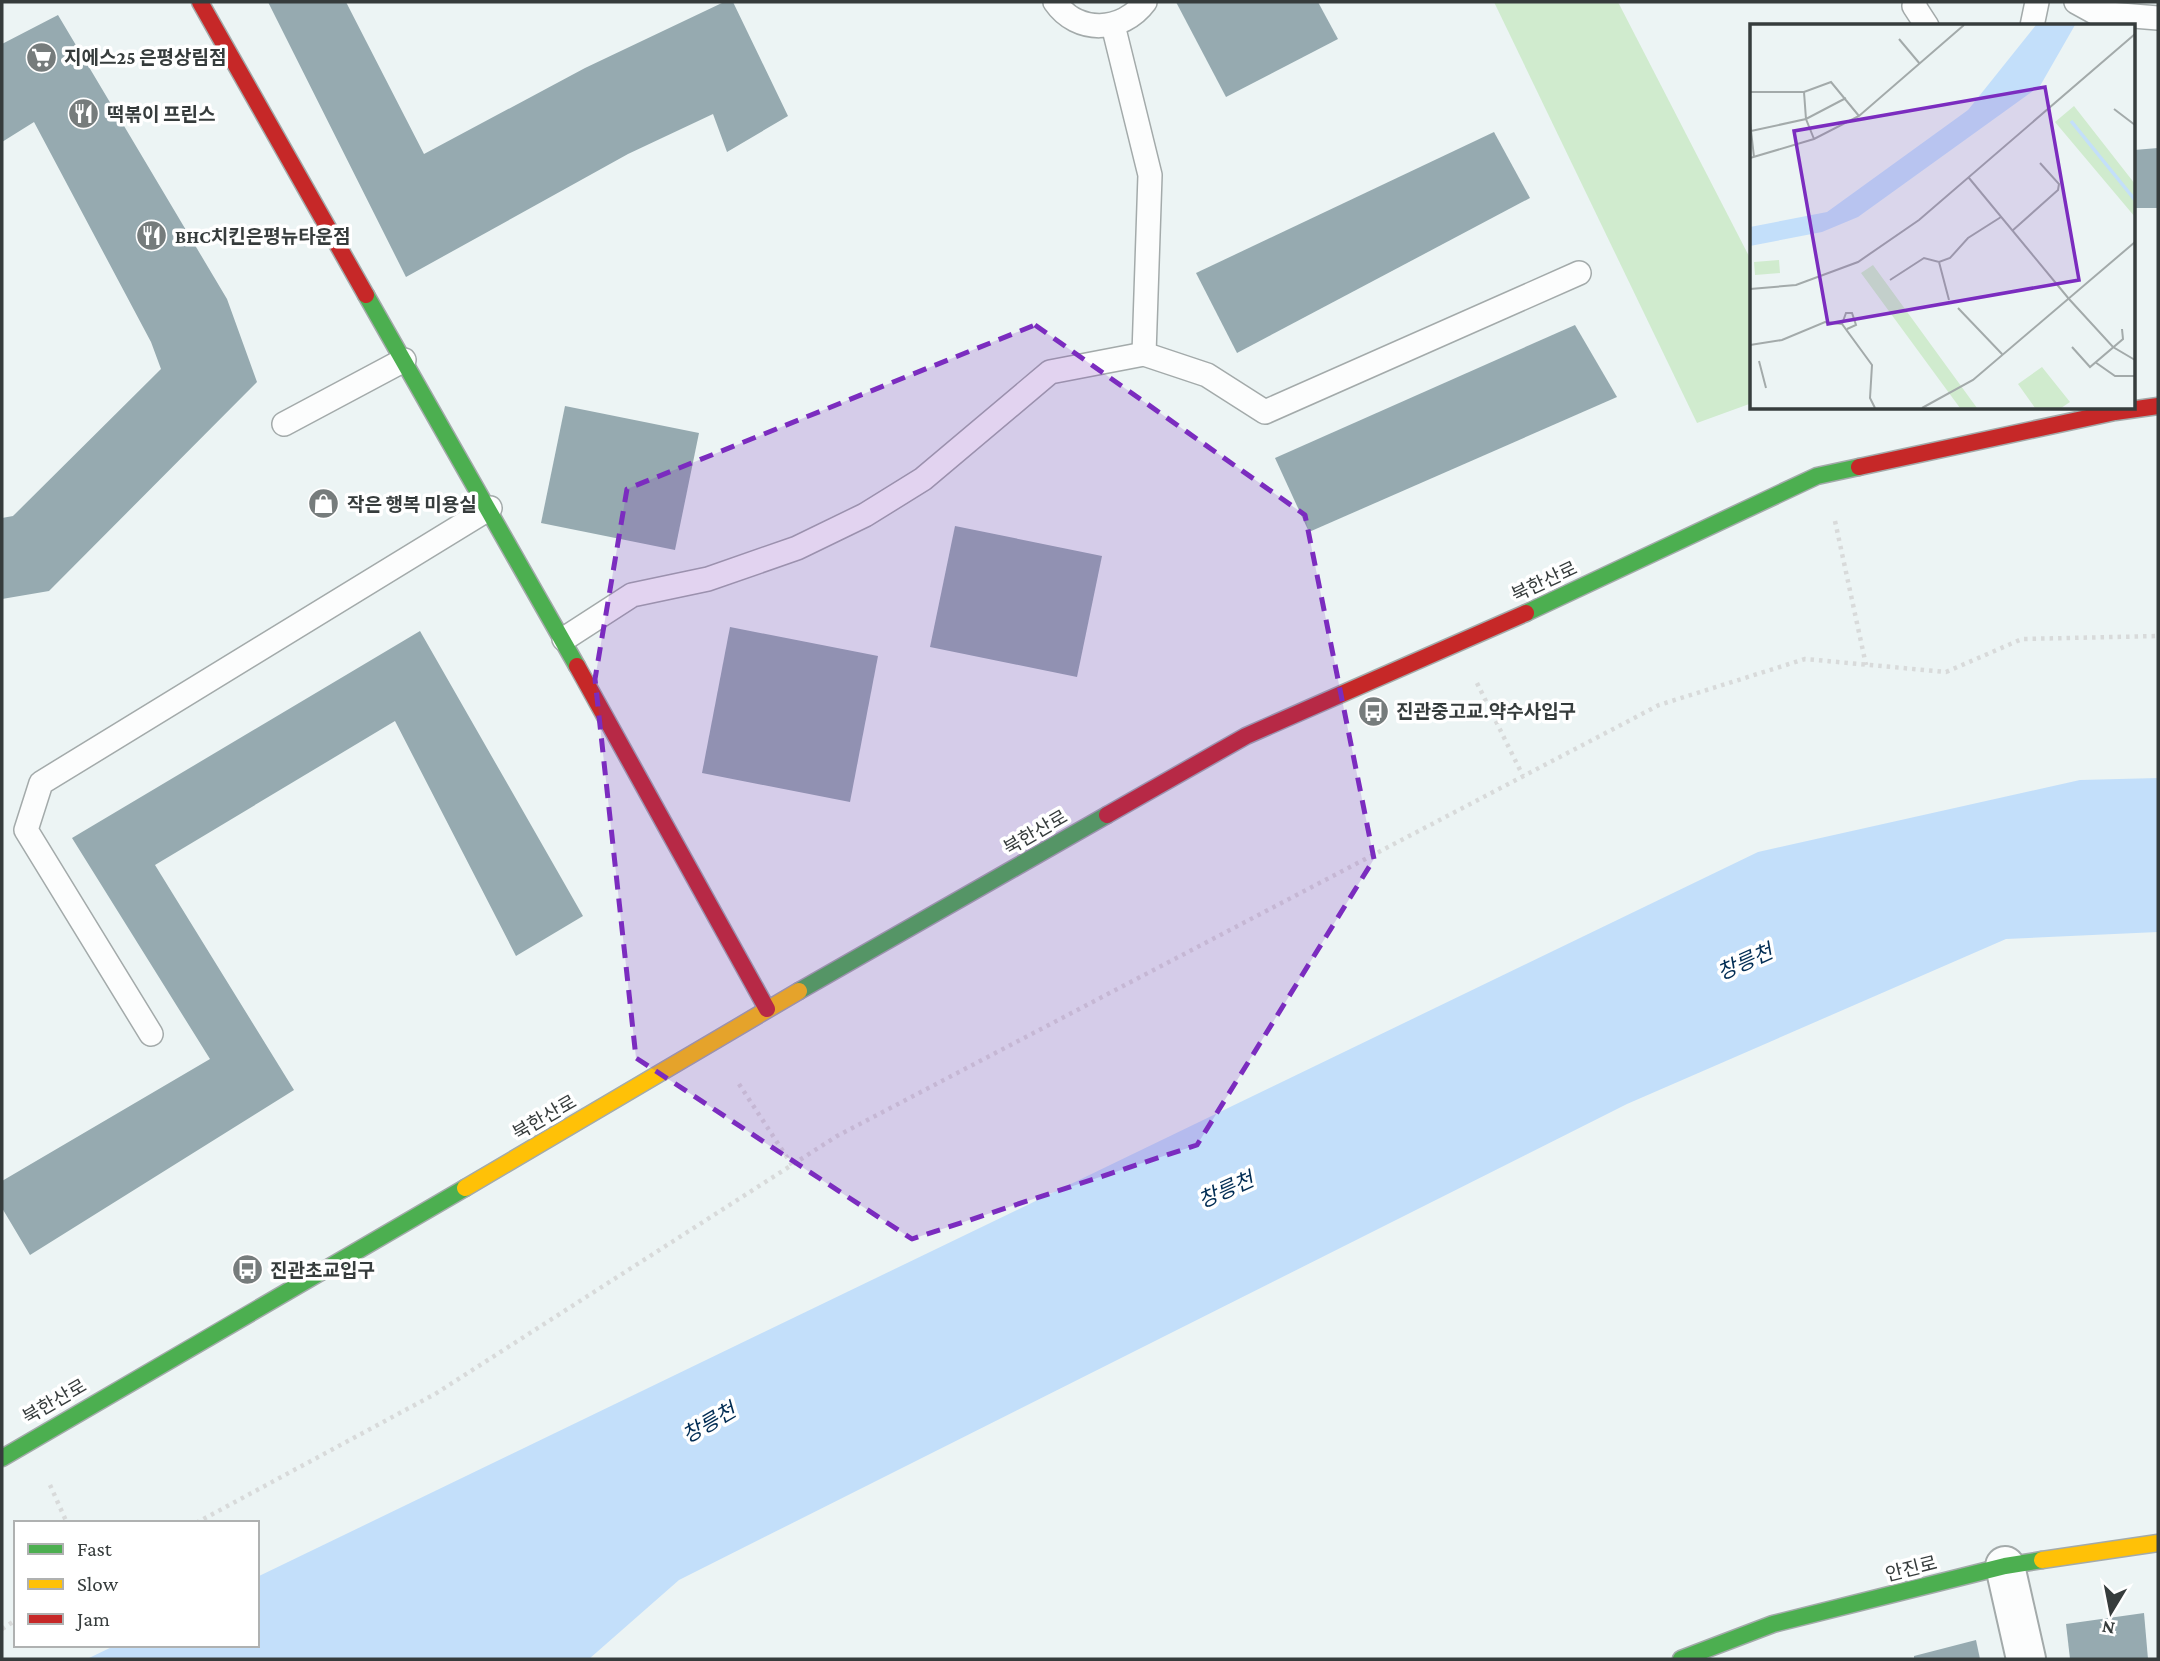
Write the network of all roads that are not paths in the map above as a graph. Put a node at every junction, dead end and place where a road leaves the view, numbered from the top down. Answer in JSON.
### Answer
{"nodes":[{"id":1,"x":200,"y":2,"type":"edge"},
{"id":2,"x":1055,"y":2,"type":"edge"},
{"id":3,"x":1145,"y":2,"type":"edge"},
{"id":4,"x":1915,"y":2,"type":"edge"},
{"id":5,"x":2037,"y":2,"type":"edge"},
{"id":6,"x":2076,"y":2,"type":"edge"},
{"id":7,"x":2158,"y":18,"type":"edge"},
{"id":8,"x":1926,"y":24,"type":"edge"},
{"id":9,"x":2032,"y":24,"type":"edge"},
{"id":10,"x":1113,"y":25,"type":"junction"},
{"id":11,"x":1578,"y":273,"type":"dead end"},
{"id":12,"x":1144,"y":354,"type":"junction"},
{"id":13,"x":404,"y":360,"type":"junction"},
{"id":14,"x":2158,"y":406,"type":"edge"},
{"id":15,"x":2136,"y":409,"type":"edge"},
{"id":16,"x":2129,"y":410,"type":"edge"},
{"id":17,"x":284,"y":424,"type":"dead end"},
{"id":18,"x":490,"y":508,"type":"junction"},
{"id":19,"x":564,"y":639,"type":"junction"},
{"id":20,"x":767,"y":1009,"type":"junction"},
{"id":21,"x":151,"y":1034,"type":"dead end"},
{"id":22,"x":2,"y":1458,"type":"edge"},
{"id":23,"x":2158,"y":1543,"type":"edge"},
{"id":24,"x":2005,"y":1566,"type":"junction"},
{"id":25,"x":1681,"y":1659,"type":"edge"},
{"id":26,"x":2026,"y":1659,"type":"edge"}],
"edges":[{"from":1,"to":13,"type":"main road"},
{"from":2,"to":10,"type":"lane"},
{"from":3,"to":10,"type":"lane"},
{"from":4,"to":8,"type":"lane"},
{"from":5,"to":9,"type":"lane"},
{"from":6,"to":7,"type":"lane"},
{"from":10,"to":12,"type":"lane"},
{"from":11,"to":12,"type":"lane"},
{"from":12,"to":19,"type":"lane"},
{"from":13,"to":17,"type":"lane"},
{"from":13,"to":18,"type":"main road"},
{"from":14,"to":15,"type":"main road","name":"북한산로"},
{"from":16,"to":20,"type":"main road","name":"북한산로"},
{"from":18,"to":19,"type":"main road"},
{"from":18,"to":21,"type":"lane"},
{"from":19,"to":20,"type":"main road"},
{"from":20,"to":22,"type":"main road","name":"북한산로"},
{"from":23,"to":24,"type":"main road","name":"안진로"},
{"from":24,"to":25,"type":"main road","name":"안진로"},
{"from":24,"to":26,"type":"street"}]}
